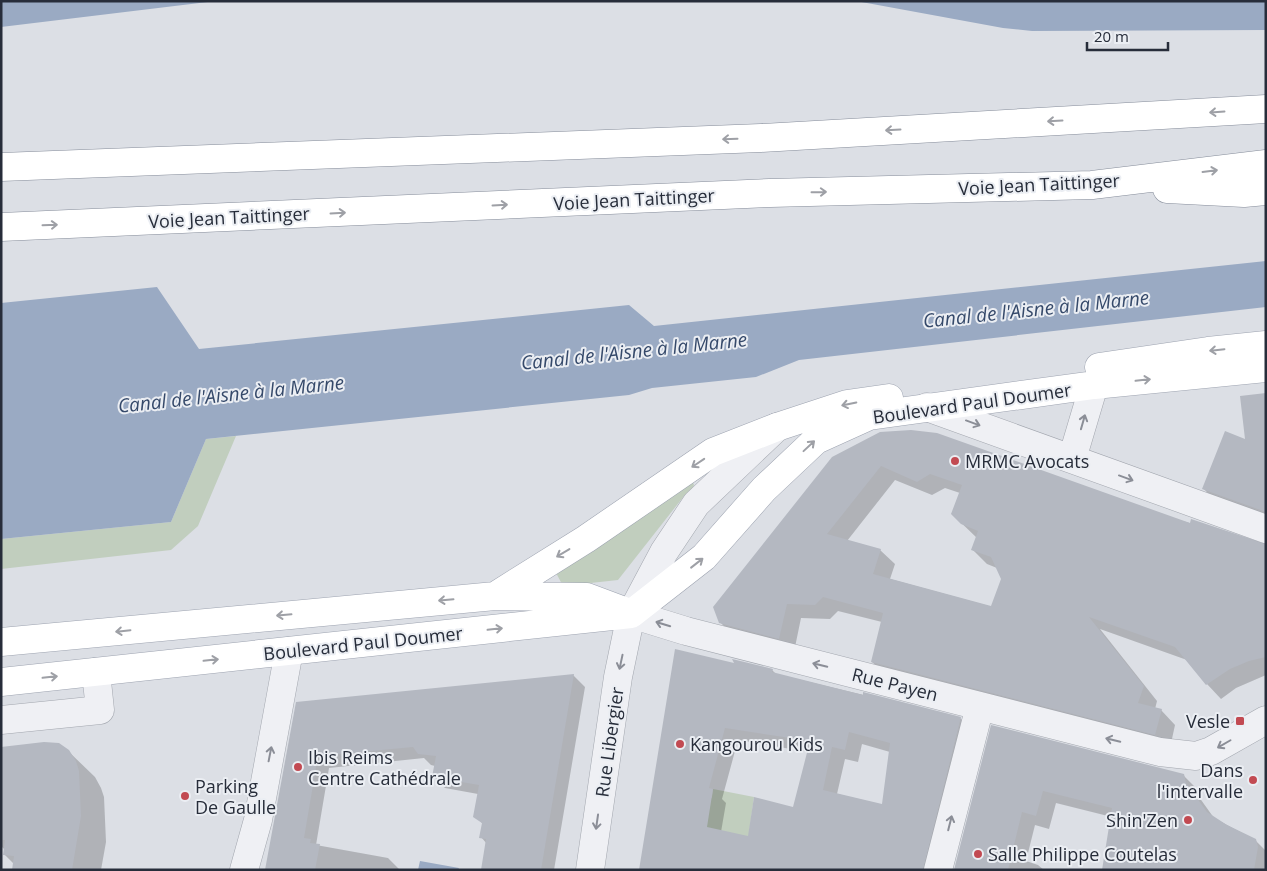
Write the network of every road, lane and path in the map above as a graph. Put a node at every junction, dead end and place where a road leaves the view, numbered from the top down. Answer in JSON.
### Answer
{"nodes":[{"id":1,"x":1266,"y":109,"type":"edge"},
{"id":2,"x":1266,"y":164,"type":"edge"},
{"id":3,"x":1,"y":167,"type":"edge"},
{"id":4,"x":1092,"y":185,"type":"junction"},
{"id":5,"x":1266,"y":191,"type":"edge"},
{"id":6,"x":1,"y":227,"type":"edge"},
{"id":7,"x":1266,"y":345,"type":"edge"},
{"id":8,"x":1266,"y":368,"type":"edge"},
{"id":9,"x":1094,"y":385,"type":"junction"},
{"id":10,"x":927,"y":407,"type":"junction"},
{"id":11,"x":778,"y":427,"type":"junction"},
{"id":12,"x":1072,"y":459,"type":"junction"},
{"id":13,"x":1266,"y":529,"type":"edge"},
{"id":14,"x":495,"y":596,"type":"junction"},
{"id":15,"x":631,"y":614,"type":"junction"},
{"id":16,"x":1,"y":642,"type":"edge"},
{"id":17,"x":289,"y":651,"type":"junction"},
{"id":18,"x":96,"y":672,"type":"junction"},
{"id":19,"x":1,"y":682,"type":"edge"},
{"id":20,"x":980,"y":706,"type":"junction"},
{"id":21,"x":1,"y":720,"type":"edge"},
{"id":22,"x":1266,"y":720,"type":"edge"},
{"id":23,"x":244,"y":870,"type":"edge"},
{"id":24,"x":590,"y":870,"type":"edge"},
{"id":25,"x":938,"y":870,"type":"edge"}],
"edges":[{"from":1,"to":3,"type":"main road","one_way":true},
{"from":4,"to":2,"type":"main road","name":"Voie Jean Taittinger","one_way":true},
{"from":4,"to":5,"type":"main road"},
{"from":6,"to":4,"type":"main road","name":"Voie Jean Taittinger","one_way":true},
{"from":7,"to":11,"type":"main road","name":"Boulevard Paul Doumer","one_way":true},
{"from":9,"to":8,"type":"main road","name":"Boulevard Paul Doumer","one_way":true},
{"from":9,"to":10,"type":"main road","name":"Boulevard Paul Doumer"},
{"from":12,"to":9,"type":"street","one_way":true},
{"from":10,"to":12,"type":"street","one_way":true},
{"from":15,"to":10,"type":"main road","name":"Boulevard Paul Doumer","one_way":true},
{"from":11,"to":14,"type":"main road","name":"Boulevard Paul Doumer","one_way":true},
{"from":11,"to":15,"type":"street","name":"Boulevard Paul Doumer"},
{"from":12,"to":13,"type":"street","one_way":true},
{"from":14,"to":15,"type":"main road","name":"Boulevard Paul Doumer"},
{"from":14,"to":16,"type":"main road","name":"Boulevard Paul Doumer","one_way":true},
{"from":17,"to":15,"type":"main road","name":"Boulevard Paul Doumer","one_way":true},
{"from":20,"to":15,"type":"street","name":"Rue Payen","one_way":true},
{"from":15,"to":24,"type":"street","name":"Rue Libergier","one_way":true},
{"from":18,"to":17,"type":"main road","name":"Boulevard Paul Doumer","one_way":true},
{"from":23,"to":17,"type":"street","one_way":true},
{"from":19,"to":18,"type":"main road","name":"Boulevard Paul Doumer","one_way":true},
{"from":18,"to":21,"type":"street"},
{"from":22,"to":20,"type":"street","name":"Rue Payen","one_way":true},
{"from":25,"to":20,"type":"street","one_way":true}]}
